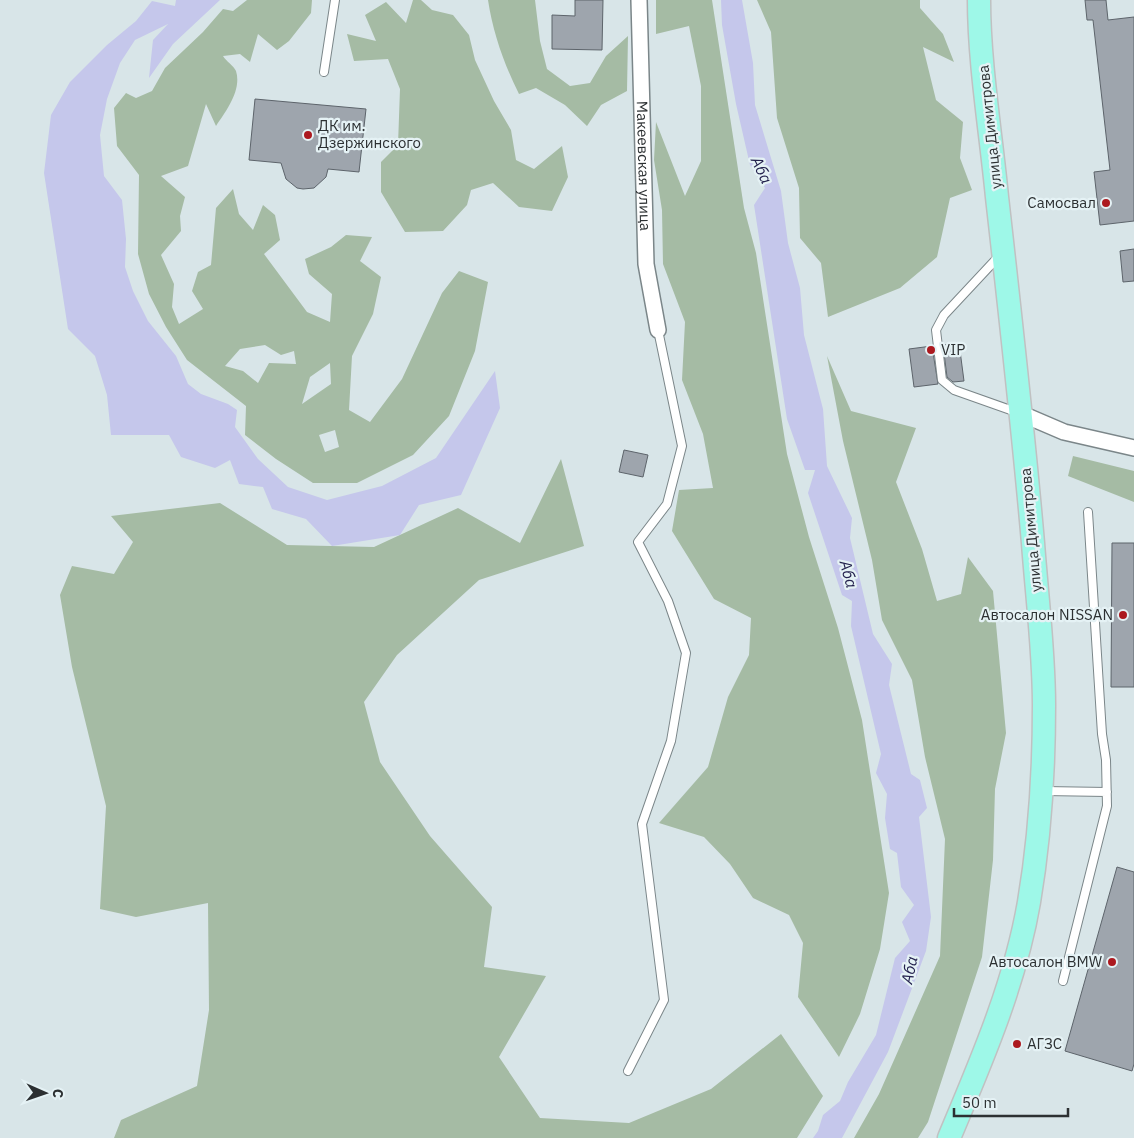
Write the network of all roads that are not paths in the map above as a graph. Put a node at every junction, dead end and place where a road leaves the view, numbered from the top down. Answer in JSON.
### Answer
{"nodes":[{"id":1,"x":334,"y":0,"type":"edge"},
{"id":2,"x":639,"y":0,"type":"edge"},
{"id":3,"x":979,"y":0,"type":"edge"},
{"id":4,"x":324,"y":72,"type":"dead end"},
{"id":5,"x":1003,"y":251,"type":"junction"},
{"id":6,"x":658,"y":330,"type":"joint"},
{"id":7,"x":1022,"y":414,"type":"junction"},
{"id":8,"x":1134,"y":448,"type":"edge"},
{"id":9,"x":1088,"y":512,"type":"dead end"},
{"id":10,"x":1042,"y":791,"type":"junction"},
{"id":11,"x":1107,"y":792,"type":"junction"},
{"id":12,"x":1063,"y":981,"type":"dead end"},
{"id":13,"x":628,"y":1071,"type":"dead end"},
{"id":14,"x":949,"y":1138,"type":"edge"}],
"edges":[{"from":1,"to":4,"type":"lane"},
{"from":2,"to":6,"type":"street","name":"Макеевская улица"},
{"from":3,"to":5,"type":"main road","name":"улица Димитрова"},
{"from":5,"to":7,"type":"main road","name":"улица Димитрова"},
{"from":5,"to":7,"type":"lane"},
{"from":6,"to":13,"type":"lane"},
{"from":7,"to":8,"type":"street"},
{"from":7,"to":10,"type":"main road","name":"улица Димитрова"},
{"from":9,"to":11,"type":"lane"},
{"from":10,"to":11,"type":"lane"},
{"from":10,"to":14,"type":"main road","name":"улица Димитрова"},
{"from":11,"to":12,"type":"lane"}]}
